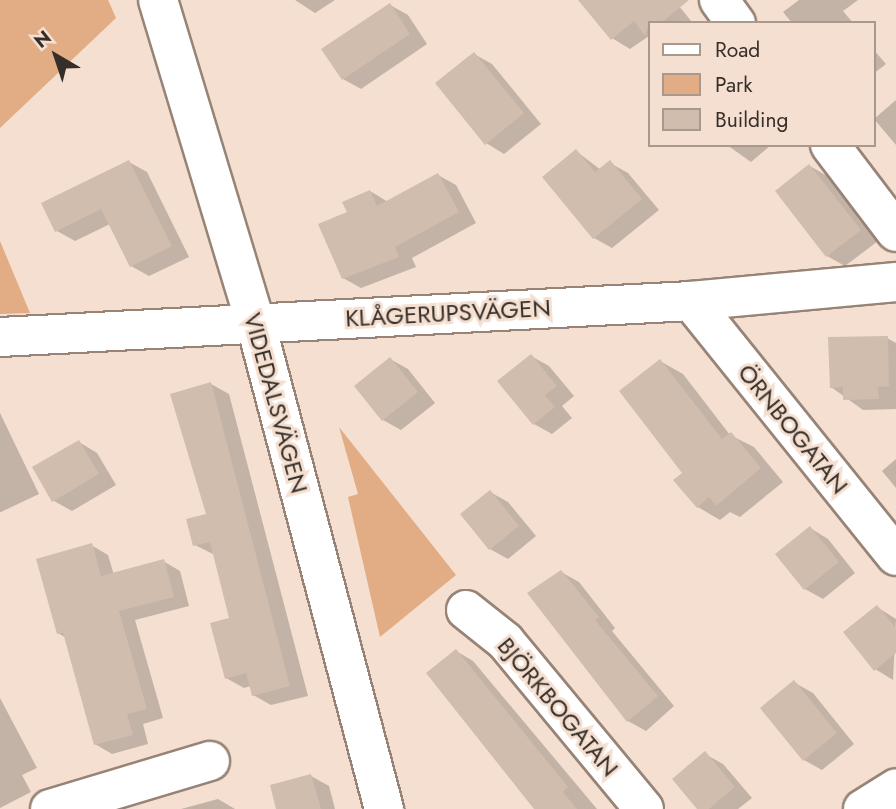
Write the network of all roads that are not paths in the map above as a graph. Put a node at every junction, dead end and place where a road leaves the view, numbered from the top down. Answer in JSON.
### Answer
{"nodes":[{"id":1,"x":158,"y":0,"type":"edge"},
{"id":2,"x":719,"y":0,"type":"edge"},
{"id":3,"x":735,"y":21,"type":"edge"},
{"id":4,"x":832,"y":147,"type":"edge"},
{"id":5,"x":896,"y":232,"type":"edge"},
{"id":6,"x":896,"y":282,"type":"edge"},
{"id":7,"x":691,"y":301,"type":"junction"},
{"id":8,"x":255,"y":321,"type":"junction"},
{"id":9,"x":0,"y":337,"type":"edge"},
{"id":10,"x":896,"y":556,"type":"edge"},
{"id":11,"x":467,"y":610,"type":"dead end"},
{"id":12,"x":209,"y":761,"type":"dead end"},
{"id":13,"x":896,"y":788,"type":"edge"},
{"id":14,"x":50,"y":809,"type":"edge"},
{"id":15,"x":384,"y":809,"type":"edge"},
{"id":16,"x":644,"y":809,"type":"edge"},
{"id":17,"x":863,"y":809,"type":"edge"}],
"edges":[{"from":1,"to":8,"type":"street","name":"VIDEDALSVÄGEN"},
{"from":2,"to":3,"type":"street"},
{"from":4,"to":5,"type":"street"},
{"from":6,"to":7,"type":"street","name":"KLÅGERUPSVÄGEN"},
{"from":7,"to":8,"type":"street","name":"KLÅGERUPSVÄGEN"},
{"from":7,"to":10,"type":"street","name":"ÖRNBOGATAN"},
{"from":8,"to":9,"type":"street","name":"KLÅGERUPSVÄGEN"},
{"from":8,"to":15,"type":"street","name":"VIDEDALSVÄGEN"},
{"from":11,"to":16,"type":"street","name":"BJÖRKBOGATAN"},
{"from":12,"to":14,"type":"street"},
{"from":13,"to":17,"type":"street"}]}
